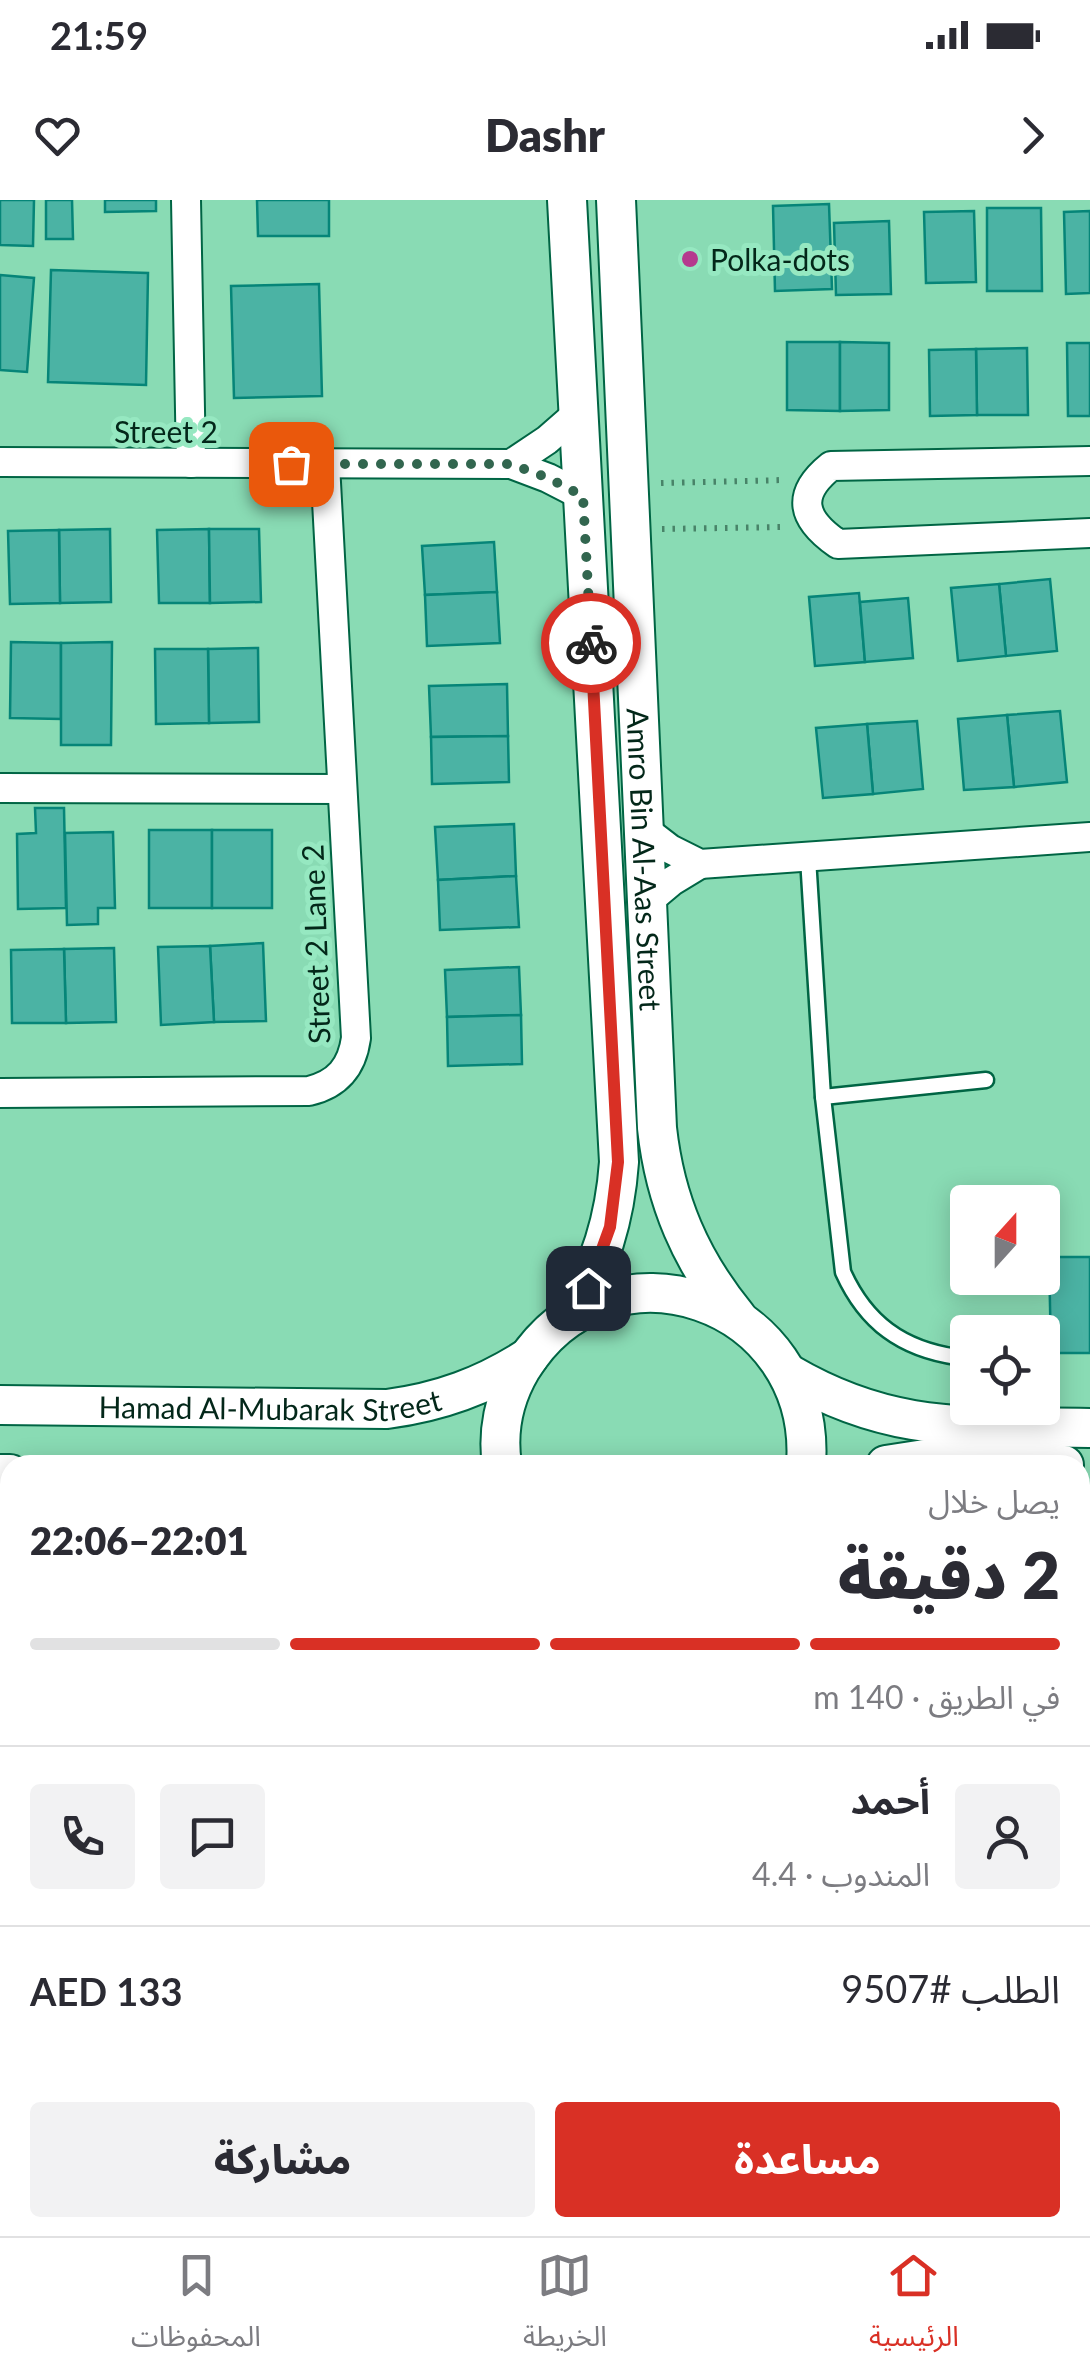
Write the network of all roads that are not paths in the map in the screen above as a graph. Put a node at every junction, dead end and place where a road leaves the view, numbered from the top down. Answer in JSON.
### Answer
{"nodes":[{"id":1,"x":186,"y":200,"type":"edge"},
{"id":2,"x":568,"y":200,"type":"edge"},
{"id":3,"x":616,"y":200,"type":"edge"},
{"id":4,"x":579,"y":412,"type":"junction"},
{"id":5,"x":1090,"y":461,"type":"edge"},
{"id":6,"x":0,"y":462,"type":"edge"},
{"id":7,"x":190,"y":464,"type":"junction"},
{"id":8,"x":325,"y":464,"type":"junction"},
{"id":9,"x":511,"y":464,"type":"junction"},
{"id":10,"x":583,"y":496,"type":"junction"},
{"id":11,"x":1090,"y":534,"type":"edge"},
{"id":12,"x":0,"y":788,"type":"edge"},
{"id":13,"x":342,"y":789,"type":"junction"},
{"id":14,"x":644,"y":829,"type":"junction"},
{"id":15,"x":1090,"y":837,"type":"edge"},
{"id":16,"x":808,"y":858,"type":"junction"},
{"id":17,"x":700,"y":864,"type":"junction"},
{"id":18,"x":647,"y":902,"type":"junction"},
{"id":19,"x":986,"y":1080,"type":"dead end"},
{"id":20,"x":0,"y":1093,"type":"edge"},
{"id":21,"x":823,"y":1098,"type":"junction"},
{"id":22,"x":571,"y":1316,"type":"junction"},
{"id":23,"x":737,"y":1317,"type":"junction"},
{"id":24,"x":529,"y":1356,"type":"junction"},
{"id":25,"x":950,"y":1356,"type":"edge"},
{"id":26,"x":789,"y":1374,"type":"junction"},
{"id":27,"x":0,"y":1404,"type":"edge"},
{"id":28,"x":1090,"y":1428,"type":"edge"},
{"id":29,"x":502,"y":1455,"type":"edge"},
{"id":30,"x":806,"y":1455,"type":"edge"}],
"edges":[{"from":1,"to":7,"type":"street"},
{"from":2,"to":4,"type":"main road","name":"Amro Bin Al-Aas Street"},
{"from":3,"to":14,"type":"main road","name":"Amro Bin Al-Aas Street"},
{"from":4,"to":9,"type":"street"},
{"from":4,"to":10,"type":"main road","name":"Amro Bin Al-Aas Street"},
{"from":5,"to":11,"type":"street"},
{"from":6,"to":7,"type":"street","name":"Street 2"},
{"from":7,"to":8,"type":"street","name":"Street 2"},
{"from":8,"to":9,"type":"street","name":"Street 2"},
{"from":8,"to":13,"type":"street","name":"Street 2 Lane 2"},
{"from":9,"to":10,"type":"street","name":"Street 2"},
{"from":10,"to":22,"type":"main road","name":"Amro Bin Al-Aas Street"},
{"from":12,"to":13,"type":"street"},
{"from":13,"to":20,"type":"street","name":"Street 2 Lane 2"},
{"from":14,"to":17,"type":"street"},
{"from":14,"to":18,"type":"main road","name":"Amro Bin Al-Aas Street"},
{"from":15,"to":16,"type":"street"},
{"from":16,"to":17,"type":"street"},
{"from":16,"to":21,"type":"lane"},
{"from":17,"to":18,"type":"street"},
{"from":18,"to":23,"type":"main road","name":"Amro Bin Al-Aas Street"},
{"from":19,"to":21,"type":"lane"},
{"from":21,"to":25,"type":"lane"},
{"from":22,"to":23,"type":"main road"},
{"from":22,"to":24,"type":"main road"},
{"from":23,"to":26,"type":"main road"},
{"from":24,"to":27,"type":"main road","name":"Hamad Al-Mubarak Street"},
{"from":24,"to":29,"type":"main road"},
{"from":26,"to":28,"type":"main road"},
{"from":26,"to":30,"type":"main road"}]}
